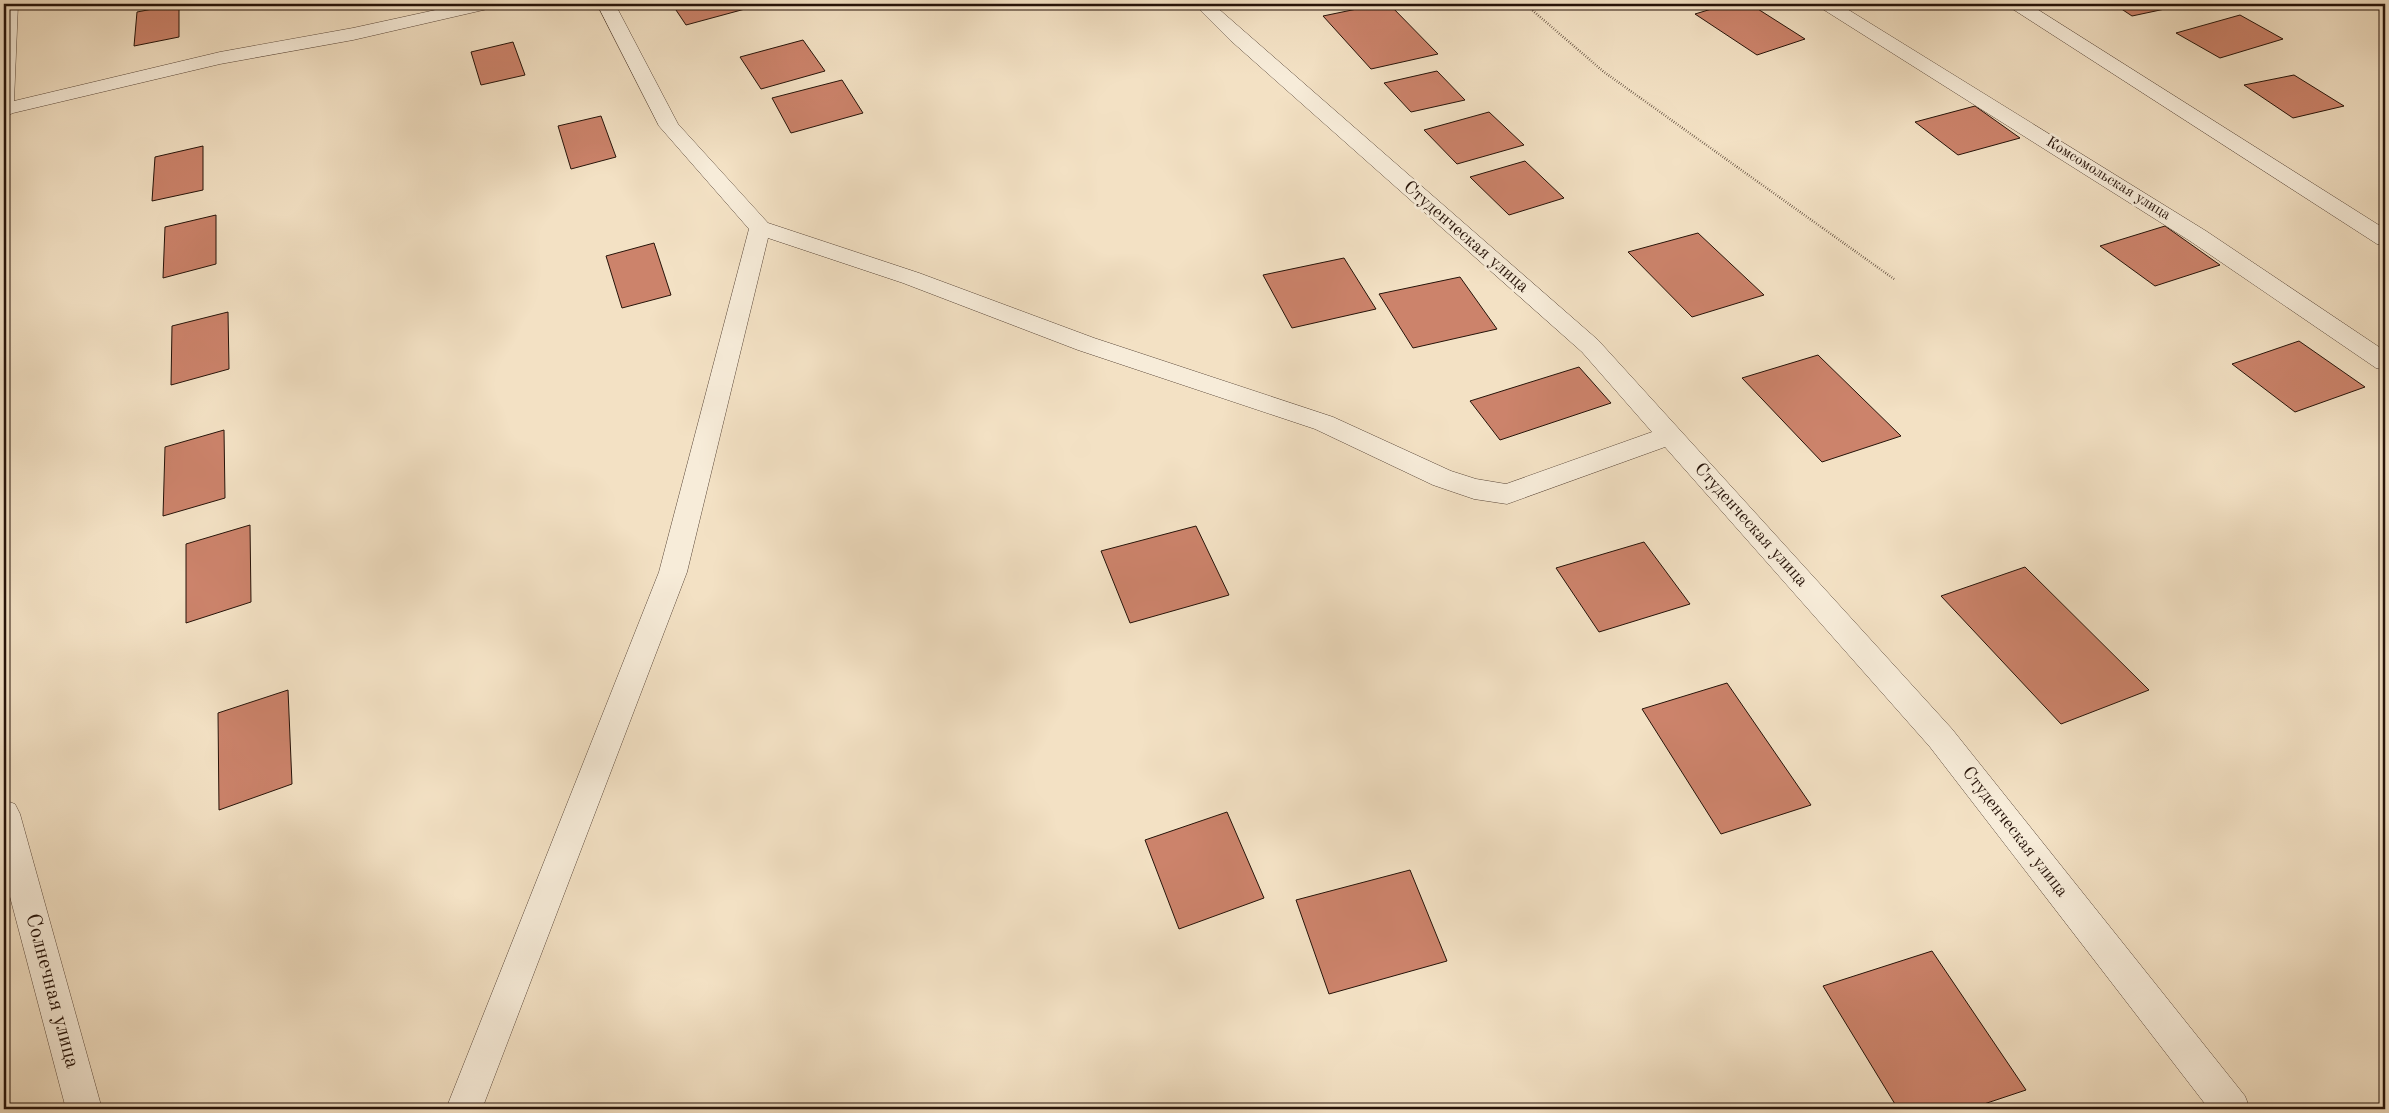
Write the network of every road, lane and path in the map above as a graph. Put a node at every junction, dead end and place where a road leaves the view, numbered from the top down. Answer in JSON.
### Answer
{"nodes":[{"id":1,"x":9,"y":4,"type":"edge"},
{"id":2,"x":486,"y":4,"type":"edge"},
{"id":3,"x":606,"y":4,"type":"edge"},
{"id":4,"x":1203,"y":4,"type":"edge"},
{"id":5,"x":1525,"y":4,"type":"edge"},
{"id":6,"x":1827,"y":4,"type":"edge"},
{"id":7,"x":2017,"y":4,"type":"edge"},
{"id":8,"x":4,"y":110,"type":"edge"},
{"id":9,"x":760,"y":228,"type":"junction"},
{"id":10,"x":2385,"y":239,"type":"edge"},
{"id":11,"x":1894,"y":279,"type":"dead end"},
{"id":12,"x":2385,"y":362,"type":"edge"},
{"id":13,"x":1670,"y":435,"type":"junction"},
{"id":14,"x":4,"y":814,"type":"edge"},
{"id":15,"x":84,"y":1109,"type":"edge"},
{"id":16,"x":464,"y":1109,"type":"edge"},
{"id":17,"x":2232,"y":1109,"type":"edge"}],
"edges":[{"from":1,"to":8,"type":"street"},
{"from":2,"to":8,"type":"street"},
{"from":3,"to":9,"type":"street"},
{"from":4,"to":13,"type":"street","name":"Студенческая улица"},
{"from":5,"to":11,"type":"path"},
{"from":6,"to":12,"type":"street","name":"Комсомольская улица"},
{"from":7,"to":10,"type":"street"},
{"from":9,"to":13,"type":"street"},
{"from":9,"to":16,"type":"street"},
{"from":13,"to":17,"type":"street","name":"Студенческая улица"},
{"from":14,"to":15,"type":"street","name":"Солнечная улица"}]}
